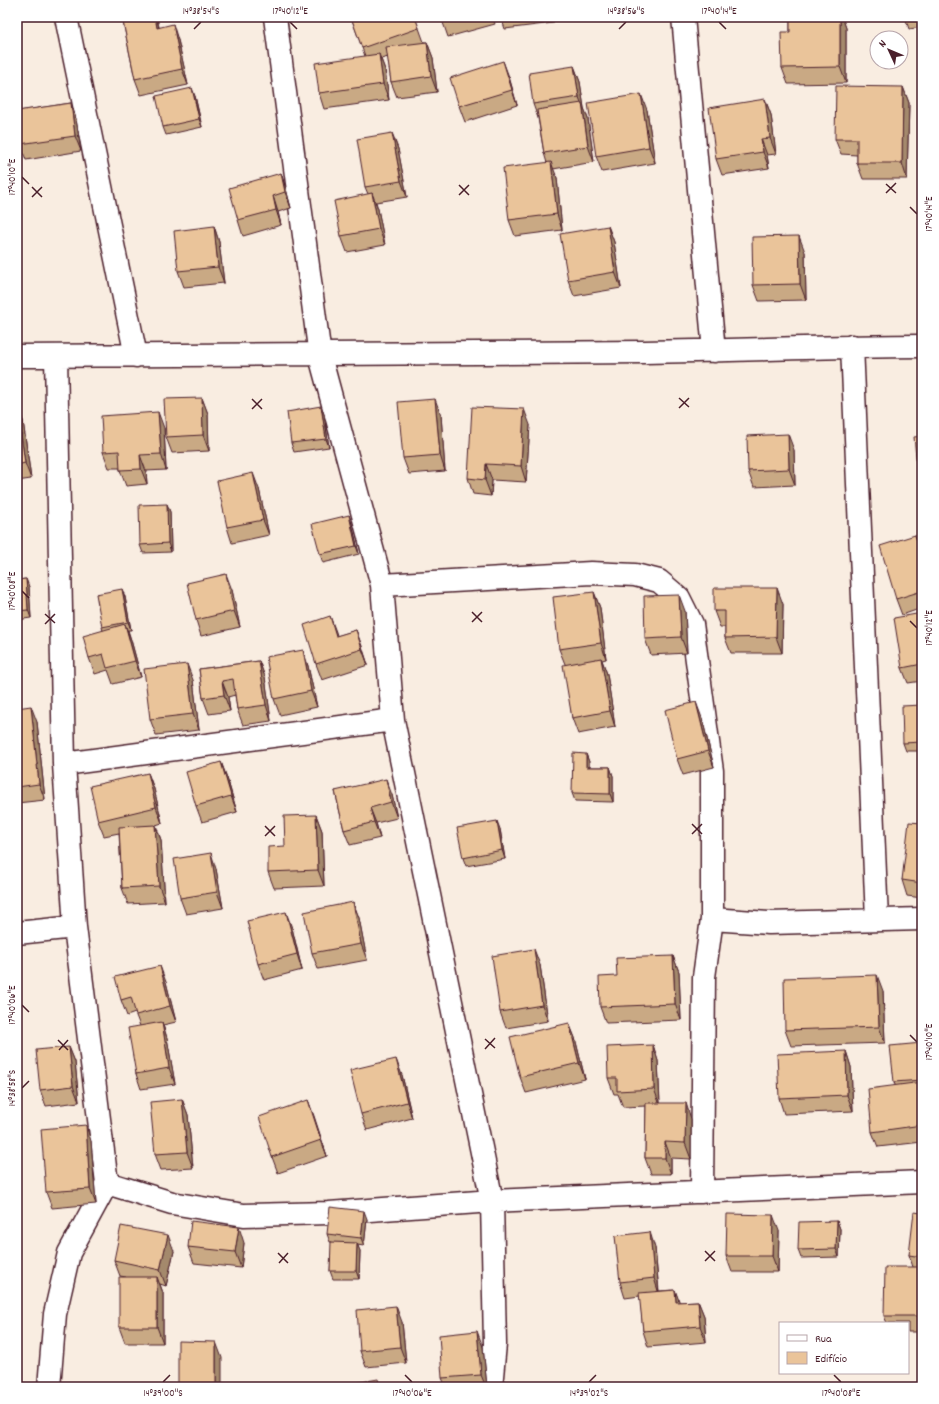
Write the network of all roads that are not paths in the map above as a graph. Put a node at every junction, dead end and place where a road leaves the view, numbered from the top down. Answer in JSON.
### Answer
{"nodes":[{"id":1,"x":66,"y":17,"type":"edge"},
{"id":2,"x":275,"y":17,"type":"edge"},
{"id":3,"x":683,"y":17,"type":"edge"},
{"id":4,"x":852,"y":346,"type":"junction"},
{"id":5,"x":922,"y":346,"type":"edge"},
{"id":6,"x":714,"y":351,"type":"junction"},
{"id":7,"x":17,"y":356,"type":"edge"},
{"id":8,"x":56,"y":356,"type":"junction"},
{"id":9,"x":136,"y":356,"type":"junction"},
{"id":10,"x":320,"y":356,"type":"junction"},
{"id":11,"x":382,"y":585,"type":"junction"},
{"id":12,"x":393,"y":720,"type":"junction"},
{"id":13,"x":64,"y":764,"type":"junction"},
{"id":14,"x":712,"y":919,"type":"junction"},
{"id":15,"x":877,"y":919,"type":"junction"},
{"id":16,"x":922,"y":919,"type":"edge"},
{"id":17,"x":75,"y":927,"type":"junction"},
{"id":18,"x":17,"y":932,"type":"edge"},
{"id":19,"x":922,"y":1182,"type":"edge"},
{"id":20,"x":107,"y":1183,"type":"junction"},
{"id":21,"x":702,"y":1192,"type":"junction"},
{"id":22,"x":492,"y":1201,"type":"junction"},
{"id":23,"x":49,"y":1387,"type":"edge"},
{"id":24,"x":491,"y":1387,"type":"edge"}],
"edges":[{"from":1,"to":9,"type":"street"},
{"from":2,"to":10,"type":"street"},
{"from":3,"to":6,"type":"street"},
{"from":4,"to":5,"type":"street"},
{"from":4,"to":6,"type":"street"},
{"from":4,"to":15,"type":"street"},
{"from":6,"to":10,"type":"street"},
{"from":7,"to":8,"type":"street"},
{"from":8,"to":9,"type":"street"},
{"from":8,"to":13,"type":"street"},
{"from":9,"to":10,"type":"street"},
{"from":10,"to":11,"type":"street"},
{"from":11,"to":12,"type":"street"},
{"from":11,"to":14,"type":"street"},
{"from":12,"to":13,"type":"street"},
{"from":12,"to":22,"type":"street"},
{"from":13,"to":17,"type":"street"},
{"from":14,"to":15,"type":"street"},
{"from":14,"to":21,"type":"street"},
{"from":15,"to":16,"type":"street"},
{"from":17,"to":18,"type":"street"},
{"from":17,"to":20,"type":"street"},
{"from":19,"to":21,"type":"street"},
{"from":20,"to":22,"type":"street"},
{"from":20,"to":23,"type":"street"},
{"from":21,"to":22,"type":"street"},
{"from":22,"to":24,"type":"street"}]}
